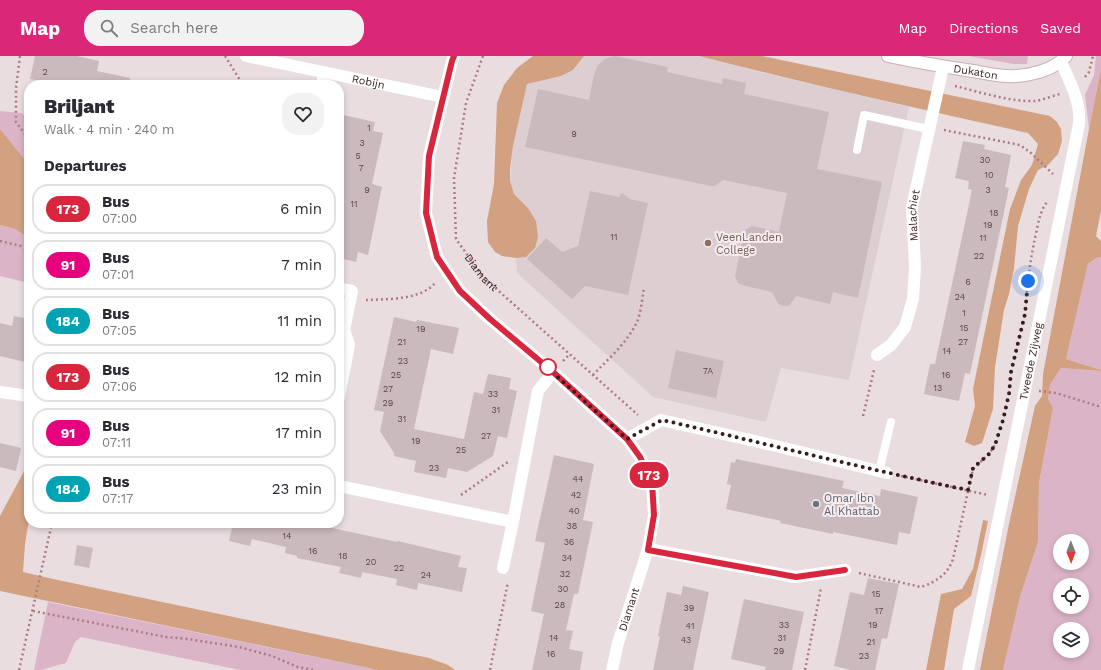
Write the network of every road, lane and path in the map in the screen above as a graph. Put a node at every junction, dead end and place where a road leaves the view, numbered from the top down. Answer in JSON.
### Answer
{"nodes":[{"id":1,"x":20,"y":56,"type":"edge"},
{"id":2,"x":225,"y":56,"type":"edge"},
{"id":3,"x":246,"y":56,"type":"edge"},
{"id":4,"x":483,"y":56,"type":"edge"},
{"id":5,"x":888,"y":56,"type":"edge"},
{"id":6,"x":452,"y":58,"type":"edge"},
{"id":7,"x":1064,"y":59,"type":"edge"},
{"id":8,"x":943,"y":67,"type":"junction"},
{"id":9,"x":323,"y":79,"type":"edge"},
{"id":10,"x":240,"y":80,"type":"edge"},
{"id":11,"x":344,"y":82,"type":"edge"},
{"id":12,"x":938,"y":86,"type":"junction"},
{"id":13,"x":1073,"y":87,"type":"junction"},
{"id":14,"x":443,"y":98,"type":"junction"},
{"id":15,"x":928,"y":129,"type":"junction"},
{"id":16,"x":24,"y":133,"type":"edge"},
{"id":17,"x":856,"y":150,"type":"dead end"},
{"id":18,"x":1058,"y":179,"type":"dead end"},
{"id":19,"x":1048,"y":199,"type":"dead end"},
{"id":20,"x":0,"y":241,"type":"edge"},
{"id":21,"x":24,"y":248,"type":"edge"},
{"id":22,"x":446,"y":270,"type":"junction"},
{"id":23,"x":644,"y":288,"type":"dead end"},
{"id":24,"x":344,"y":289,"type":"edge"},
{"id":25,"x":1027,"y":295,"type":"dead end"},
{"id":26,"x":349,"y":301,"type":"junction"},
{"id":27,"x":344,"y":330,"type":"edge"},
{"id":28,"x":344,"y":330,"type":"edge"},
{"id":29,"x":877,"y":355,"type":"joint"},
{"id":30,"x":344,"y":370,"type":"edge"},
{"id":31,"x":553,"y":372,"type":"junction"},
{"id":32,"x":593,"y":375,"type":"junction"},
{"id":33,"x":1037,"y":391,"type":"dead end"},
{"id":34,"x":0,"y":392,"type":"edge"},
{"id":35,"x":24,"y":395,"type":"edge"},
{"id":36,"x":1101,"y":407,"type":"edge"},
{"id":37,"x":863,"y":416,"type":"dead end"},
{"id":38,"x":891,"y":422,"type":"dead end"},
{"id":39,"x":651,"y":426,"type":"junction"},
{"id":40,"x":999,"y":432,"type":"dead end"},
{"id":41,"x":627,"y":439,"type":"junction"},
{"id":42,"x":526,"y":450,"type":"junction"},
{"id":43,"x":883,"y":472,"type":"junction"},
{"id":44,"x":344,"y":487,"type":"edge"},
{"id":45,"x":968,"y":490,"type":"junction"},
{"id":46,"x":1003,"y":498,"type":"junction"},
{"id":47,"x":443,"y":508,"type":"junction"},
{"id":48,"x":513,"y":522,"type":"junction"},
{"id":49,"x":51,"y":528,"type":"edge"},
{"id":50,"x":648,"y":550,"type":"junction"},
{"id":51,"x":503,"y":568,"type":"joint"},
{"id":52,"x":845,"y":570,"type":"joint"},
{"id":53,"x":824,"y":573,"type":"junction"},
{"id":54,"x":33,"y":611,"type":"junction"},
{"id":55,"x":19,"y":670,"type":"edge"},
{"id":56,"x":314,"y":670,"type":"edge"},
{"id":57,"x":490,"y":670,"type":"edge"},
{"id":58,"x":612,"y":670,"type":"edge"},
{"id":59,"x":805,"y":670,"type":"edge"},
{"id":60,"x":968,"y":670,"type":"edge"}],
"edges":[{"from":1,"to":16,"type":"path"},
{"from":2,"to":10,"type":"path"},
{"from":3,"to":9,"type":"street","name":"Robijn"},
{"from":4,"to":32,"type":"path","name":"Diamant"},
{"from":5,"to":8,"type":"street","name":"Dukaton"},
{"from":6,"to":14,"type":"street","name":"Diamant"},
{"from":7,"to":8,"type":"street","name":"Dukaton"},
{"from":7,"to":13,"type":"street","name":"Tweede Zijweg"},
{"from":8,"to":12,"type":"street","name":"Malachiet"},
{"from":11,"to":14,"type":"street","name":"Robijn"},
{"from":12,"to":13,"type":"path","name":"Dukaton"},
{"from":12,"to":15,"type":"street","name":"Malachiet"},
{"from":13,"to":46,"type":"street","name":"Tweede Zijweg"},
{"from":14,"to":22,"type":"street","name":"Diamant"},
{"from":15,"to":17,"type":"lane"},
{"from":15,"to":18,"type":"path"},
{"from":15,"to":29,"type":"street","name":"Malachiet"},
{"from":19,"to":25,"type":"path"},
{"from":20,"to":21,"type":"path"},
{"from":22,"to":26,"type":"path"},
{"from":22,"to":31,"type":"street","name":"Diamant"},
{"from":23,"to":32,"type":"path"},
{"from":24,"to":26,"type":"street"},
{"from":26,"to":27,"type":"street"},
{"from":28,"to":30,"type":"street"},
{"from":29,"to":37,"type":"path"},
{"from":31,"to":41,"type":"street","name":"Diamant"},
{"from":31,"to":42,"type":"street"},
{"from":32,"to":39,"type":"path","name":"Diamant"},
{"from":33,"to":36,"type":"path"},
{"from":34,"to":35,"type":"street"},
{"from":38,"to":43,"type":"lane"},
{"from":39,"to":41,"type":"street"},
{"from":39,"to":43,"type":"street"},
{"from":40,"to":45,"type":"path"},
{"from":41,"to":50,"type":"street","name":"Diamant"},
{"from":42,"to":47,"type":"path"},
{"from":42,"to":48,"type":"street"},
{"from":43,"to":45,"type":"path"},
{"from":44,"to":47,"type":"street"},
{"from":45,"to":46,"type":"path"},
{"from":45,"to":52,"type":"path"},
{"from":46,"to":60,"type":"street","name":"Tweede Zijweg"},
{"from":47,"to":48,"type":"street"},
{"from":48,"to":51,"type":"street"},
{"from":49,"to":54,"type":"path"},
{"from":50,"to":53,"type":"street"},
{"from":50,"to":58,"type":"street","name":"Diamant"},
{"from":51,"to":57,"type":"path"},
{"from":52,"to":53,"type":"street"},
{"from":53,"to":59,"type":"path"},
{"from":54,"to":55,"type":"path"},
{"from":54,"to":56,"type":"path"}]}
